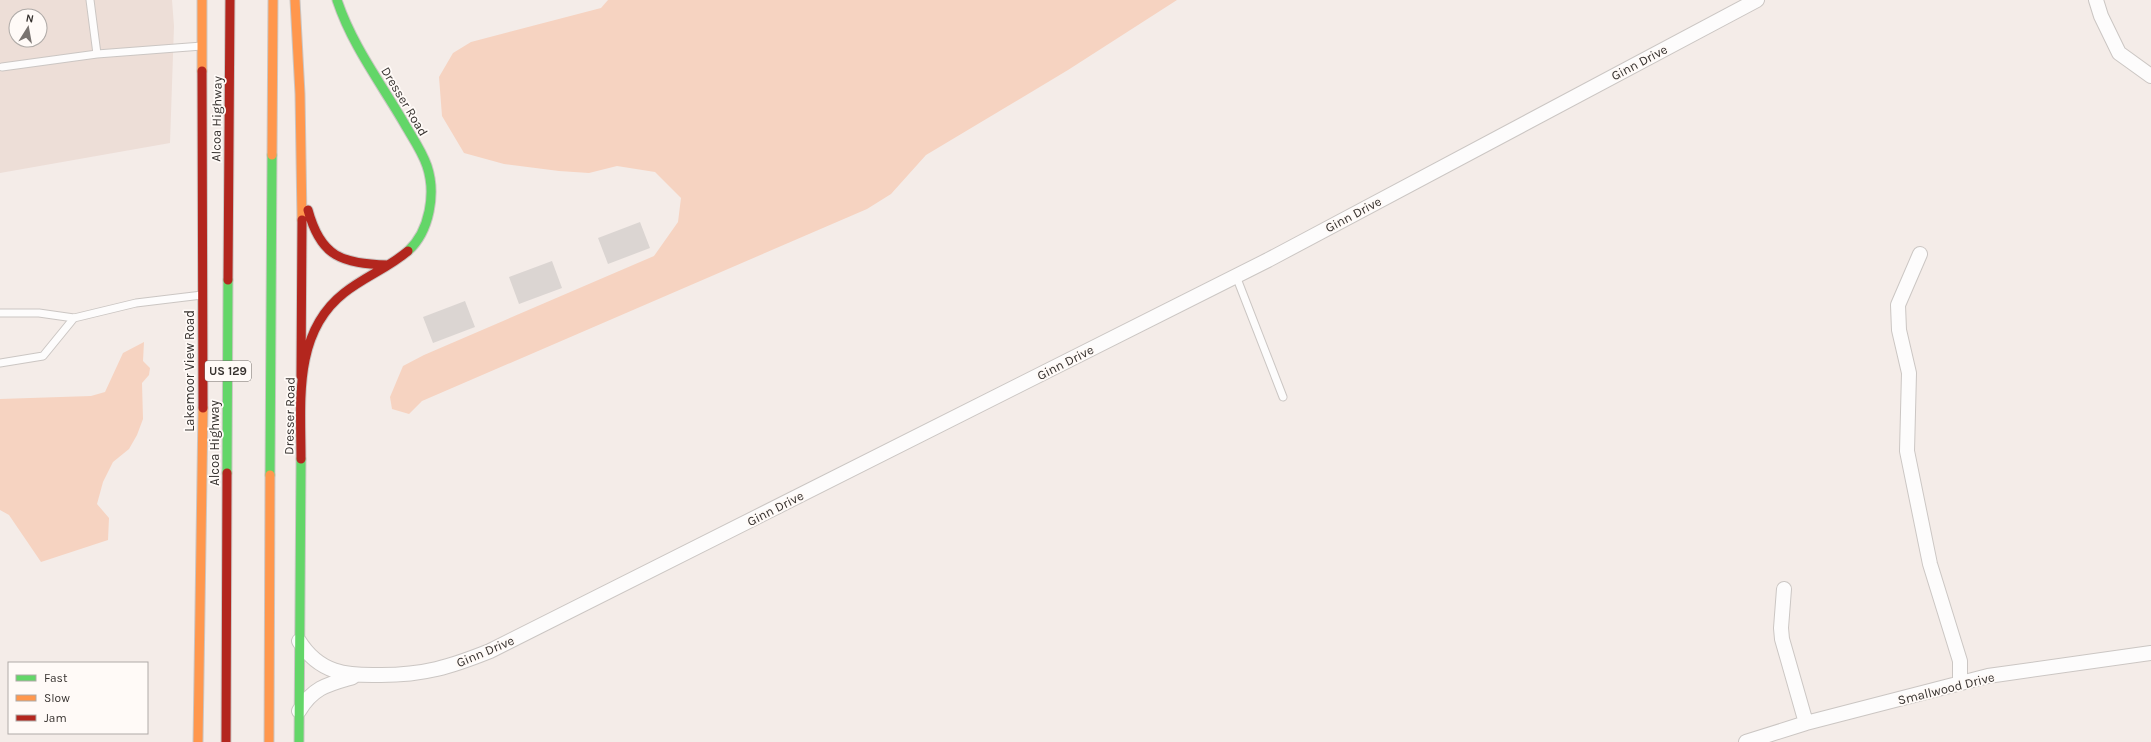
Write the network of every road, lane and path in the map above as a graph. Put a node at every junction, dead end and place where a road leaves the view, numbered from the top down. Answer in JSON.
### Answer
{"nodes":[{"id":1,"x":90,"y":0,"type":"edge"},
{"id":2,"x":202,"y":0,"type":"edge"},
{"id":3,"x":230,"y":0,"type":"edge"},
{"id":4,"x":273,"y":0,"type":"edge"},
{"id":5,"x":295,"y":0,"type":"edge"},
{"id":6,"x":337,"y":0,"type":"edge"},
{"id":7,"x":1757,"y":0,"type":"edge"},
{"id":8,"x":2096,"y":0,"type":"edge"},
{"id":9,"x":202,"y":46,"type":"junction"},
{"id":10,"x":97,"y":54,"type":"junction"},
{"id":11,"x":2,"y":67,"type":"dead end"},
{"id":12,"x":2151,"y":76,"type":"edge"},
{"id":13,"x":303,"y":186,"type":"junction"},
{"id":14,"x":1920,"y":254,"type":"dead end"},
{"id":15,"x":388,"y":265,"type":"junction"},
{"id":16,"x":1236,"y":276,"type":"junction"},
{"id":17,"x":202,"y":295,"type":"junction"},
{"id":18,"x":0,"y":313,"type":"edge"},
{"id":19,"x":74,"y":318,"type":"junction"},
{"id":20,"x":0,"y":362,"type":"edge"},
{"id":21,"x":302,"y":376,"type":"junction"},
{"id":22,"x":1283,"y":397,"type":"dead end"},
{"id":23,"x":1784,"y":589,"type":"dead end"},
{"id":24,"x":299,"y":641,"type":"junction"},
{"id":25,"x":2151,"y":652,"type":"edge"},
{"id":26,"x":356,"y":676,"type":"junction"},
{"id":27,"x":1960,"y":683,"type":"junction"},
{"id":28,"x":299,"y":711,"type":"junction"},
{"id":29,"x":1806,"y":723,"type":"junction"},
{"id":30,"x":198,"y":742,"type":"edge"},
{"id":31,"x":226,"y":742,"type":"edge"},
{"id":32,"x":269,"y":742,"type":"edge"},
{"id":33,"x":299,"y":742,"type":"edge"},
{"id":34,"x":1746,"y":742,"type":"edge"}],
"edges":[{"from":1,"to":10,"type":"lane"},
{"from":2,"to":9,"type":"main road","name":"Lakemoor View Road"},
{"from":3,"to":31,"type":"main road","name":"Alcoa Highway","number":"US 129"},
{"from":4,"to":32,"type":"main road"},
{"from":5,"to":13,"type":"main road"},
{"from":6,"to":15,"type":"main road","name":"Dresser Road"},
{"from":7,"to":16,"type":"street","name":"Ginn Drive"},
{"from":8,"to":12,"type":"street"},
{"from":9,"to":10,"type":"lane"},
{"from":9,"to":17,"type":"main road","name":"Lakemoor View Road"},
{"from":10,"to":11,"type":"lane"},
{"from":13,"to":15,"type":"main road"},
{"from":13,"to":21,"type":"main road"},
{"from":14,"to":27,"type":"street"},
{"from":15,"to":21,"type":"main road","name":"Dresser Road"},
{"from":16,"to":22,"type":"lane"},
{"from":16,"to":26,"type":"street","name":"Ginn Drive"},
{"from":17,"to":19,"type":"lane"},
{"from":17,"to":30,"type":"main road","name":"Lakemoor View Road"},
{"from":18,"to":19,"type":"lane"},
{"from":19,"to":20,"type":"lane"},
{"from":21,"to":24,"type":"main road","name":"Dresser Road"},
{"from":23,"to":29,"type":"street"},
{"from":24,"to":26,"type":"street","name":"Ginn Drive"},
{"from":24,"to":28,"type":"main road","name":"Dresser Road"},
{"from":25,"to":27,"type":"street","name":"Smallwood Drive"},
{"from":26,"to":28,"type":"street","name":"Ginn Drive"},
{"from":27,"to":29,"type":"street","name":"Smallwood Drive"},
{"from":28,"to":33,"type":"main road","name":"Dresser Road"},
{"from":29,"to":34,"type":"street","name":"Smallwood Drive"}]}
